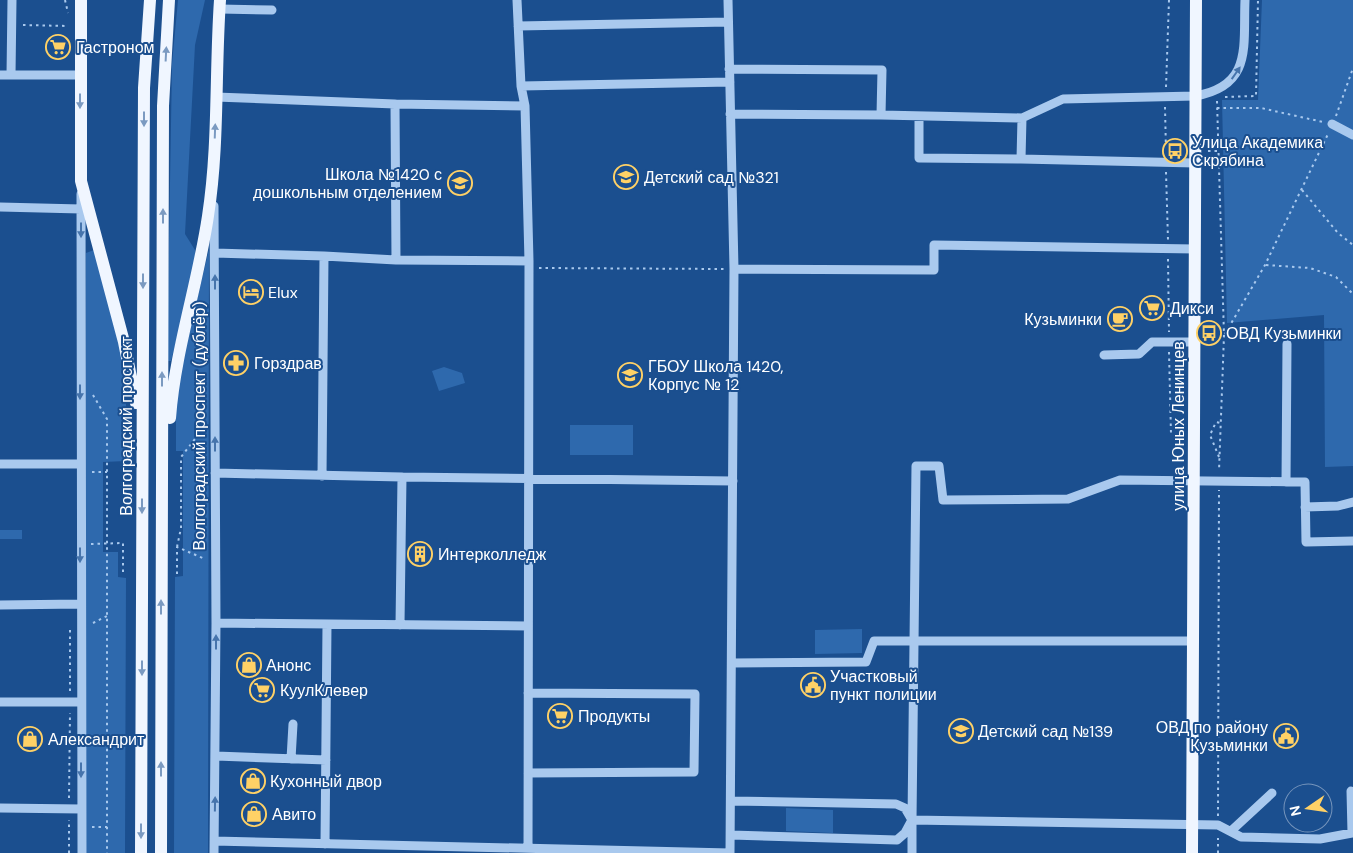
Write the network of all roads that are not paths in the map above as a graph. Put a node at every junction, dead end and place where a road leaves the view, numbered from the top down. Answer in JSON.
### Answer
{"nodes":[{"id":1,"x":12,"y":0,"type":"edge"},
{"id":2,"x":81,"y":0,"type":"edge"},
{"id":3,"x":150,"y":0,"type":"edge"},
{"id":4,"x":169,"y":0,"type":"edge"},
{"id":5,"x":517,"y":0,"type":"edge"},
{"id":6,"x":728,"y":0,"type":"edge"},
{"id":7,"x":1196,"y":0,"type":"edge"},
{"id":8,"x":1245,"y":0,"type":"edge"},
{"id":9,"x":220,"y":4,"type":"edge"},
{"id":10,"x":272,"y":10,"type":"dead end"},
{"id":11,"x":728,"y":22,"type":"junction"},
{"id":12,"x":518,"y":26,"type":"junction"},
{"id":13,"x":729,"y":69,"type":"junction"},
{"id":14,"x":0,"y":75,"type":"edge"},
{"id":15,"x":11,"y":75,"type":"junction"},
{"id":16,"x":80,"y":75,"type":"junction"},
{"id":17,"x":730,"y":82,"type":"junction"},
{"id":18,"x":521,"y":86,"type":"junction"},
{"id":19,"x":1195,"y":96,"type":"junction"},
{"id":20,"x":216,"y":97,"type":"junction"},
{"id":21,"x":396,"y":104,"type":"junction"},
{"id":22,"x":525,"y":106,"type":"junction"},
{"id":23,"x":730,"y":114,"type":"junction"},
{"id":24,"x":880,"y":115,"type":"junction"},
{"id":25,"x":919,"y":116,"type":"junction"},
{"id":26,"x":1022,"y":118,"type":"junction"},
{"id":27,"x":1332,"y":124,"type":"road end"},
{"id":28,"x":1353,"y":135,"type":"edge"},
{"id":29,"x":1021,"y":159,"type":"junction"},
{"id":30,"x":1195,"y":163,"type":"junction"},
{"id":31,"x":213,"y":179,"type":"junction"},
{"id":32,"x":81,"y":181,"type":"junction"},
{"id":33,"x":0,"y":207,"type":"edge"},
{"id":34,"x":81,"y":210,"type":"junction"},
{"id":35,"x":1195,"y":249,"type":"junction"},
{"id":36,"x":215,"y":254,"type":"junction"},
{"id":37,"x":324,"y":256,"type":"junction"},
{"id":38,"x":396,"y":260,"type":"junction"},
{"id":39,"x":529,"y":264,"type":"junction"},
{"id":40,"x":734,"y":269,"type":"junction"},
{"id":41,"x":1195,"y":342,"type":"junction"},
{"id":42,"x":1287,"y":344,"type":"dead end"},
{"id":43,"x":1104,"y":355,"type":"dead end"},
{"id":44,"x":142,"y":457,"type":"junction"},
{"id":45,"x":0,"y":464,"type":"edge"},
{"id":46,"x":80,"y":464,"type":"junction"},
{"id":47,"x":215,"y":473,"type":"junction"},
{"id":48,"x":322,"y":476,"type":"junction"},
{"id":49,"x":402,"y":478,"type":"junction"},
{"id":50,"x":529,"y":480,"type":"junction"},
{"id":51,"x":732,"y":481,"type":"junction"},
{"id":52,"x":1194,"y":482,"type":"junction"},
{"id":53,"x":1286,"y":482,"type":"junction"},
{"id":54,"x":162,"y":498,"type":"junction"},
{"id":55,"x":1353,"y":502,"type":"edge"},
{"id":56,"x":1305,"y":506,"type":"junction"},
{"id":57,"x":1353,"y":542,"type":"edge"},
{"id":58,"x":80,"y":604,"type":"junction"},
{"id":59,"x":0,"y":606,"type":"edge"},
{"id":60,"x":216,"y":623,"type":"junction"},
{"id":61,"x":327,"y":625,"type":"junction"},
{"id":62,"x":400,"y":625,"type":"junction"},
{"id":63,"x":528,"y":626,"type":"junction"},
{"id":64,"x":913,"y":640,"type":"junction"},
{"id":65,"x":1193,"y":642,"type":"junction"},
{"id":66,"x":732,"y":663,"type":"junction"},
{"id":67,"x":528,"y":692,"type":"junction"},
{"id":68,"x":0,"y":702,"type":"edge"},
{"id":69,"x":81,"y":702,"type":"junction"},
{"id":70,"x":293,"y":724,"type":"dead end"},
{"id":71,"x":216,"y":756,"type":"junction"},
{"id":72,"x":291,"y":759,"type":"junction"},
{"id":73,"x":326,"y":760,"type":"junction"},
{"id":74,"x":528,"y":773,"type":"junction"},
{"id":75,"x":1351,"y":792,"type":"dead end"},
{"id":76,"x":1272,"y":793,"type":"dead end"},
{"id":77,"x":731,"y":802,"type":"junction"},
{"id":78,"x":0,"y":808,"type":"edge"},
{"id":79,"x":82,"y":809,"type":"junction"},
{"id":80,"x":1352,"y":812,"type":"edge"},
{"id":81,"x":912,"y":820,"type":"junction"},
{"id":82,"x":1192,"y":824,"type":"junction"},
{"id":83,"x":1231,"y":831,"type":"junction"},
{"id":84,"x":1353,"y":833,"type":"edge"},
{"id":85,"x":731,"y":835,"type":"junction"},
{"id":86,"x":214,"y":841,"type":"junction"},
{"id":87,"x":325,"y":844,"type":"junction"},
{"id":88,"x":528,"y":850,"type":"edge"},
{"id":89,"x":582,"y":851,"type":"edge"},
{"id":90,"x":657,"y":852,"type":"edge"},
{"id":91,"x":82,"y":853,"type":"edge"},
{"id":92,"x":141,"y":853,"type":"edge"},
{"id":93,"x":161,"y":853,"type":"edge"},
{"id":94,"x":214,"y":853,"type":"edge"},
{"id":95,"x":730,"y":853,"type":"edge"},
{"id":96,"x":912,"y":853,"type":"edge"},
{"id":97,"x":1192,"y":853,"type":"edge"}],
"edges":[{"from":1,"to":15,"type":"street"},
{"from":2,"to":16,"type":"main road"},
{"from":3,"to":44,"type":"main road","name":"Волгоградский проспект","one_way":true},
{"from":54,"to":4,"type":"main road","one_way":true},
{"from":5,"to":12,"type":"street"},
{"from":6,"to":11,"type":"street"},
{"from":7,"to":19,"type":"main road","name":"улица Юных Ленинцев"},
{"from":19,"to":8,"type":"street","one_way":true},
{"from":9,"to":10,"type":"street"},
{"from":9,"to":20,"type":"main road","name":"Волгоградский проспект (дублёр)"},
{"from":11,"to":12,"type":"street"},
{"from":11,"to":13,"type":"street"},
{"from":12,"to":18,"type":"street"},
{"from":13,"to":17,"type":"street"},
{"from":13,"to":24,"type":"street"},
{"from":14,"to":15,"type":"street"},
{"from":15,"to":16,"type":"street"},
{"from":16,"to":32,"type":"main road","one_way":true},
{"from":17,"to":18,"type":"street"},
{"from":17,"to":23,"type":"street"},
{"from":18,"to":22,"type":"street"},
{"from":19,"to":26,"type":"street"},
{"from":19,"to":30,"type":"main road","name":"улица Юных Ленинцев"},
{"from":20,"to":21,"type":"street"},
{"from":31,"to":20,"type":"main road","name":"Волгоградский проспект (дублёр)","one_way":true},
{"from":21,"to":22,"type":"street"},
{"from":21,"to":38,"type":"street"},
{"from":22,"to":39,"type":"street"},
{"from":23,"to":24,"type":"street"},
{"from":23,"to":40,"type":"street"},
{"from":24,"to":25,"type":"street"},
{"from":25,"to":26,"type":"street"},
{"from":25,"to":29,"type":"street"},
{"from":26,"to":29,"type":"street"},
{"from":27,"to":28,"type":"street"},
{"from":29,"to":30,"type":"street"},
{"from":30,"to":35,"type":"main road","name":"улица Юных Ленинцев"},
{"from":31,"to":36,"type":"street","name":"Волгоградский проспект (дублёр)"},
{"from":31,"to":54,"type":"main road"},
{"from":32,"to":34,"type":"street"},
{"from":32,"to":44,"type":"main road"},
{"from":33,"to":34,"type":"street"},
{"from":34,"to":46,"type":"street","one_way":true},
{"from":35,"to":40,"type":"street"},
{"from":35,"to":41,"type":"main road","name":"улица Юных Ленинцев"},
{"from":36,"to":37,"type":"street"},
{"from":47,"to":36,"type":"street","name":"Волгоградский проспект (дублёр)","one_way":true},
{"from":37,"to":38,"type":"street"},
{"from":37,"to":48,"type":"street"},
{"from":38,"to":39,"type":"street"},
{"from":39,"to":50,"type":"street"},
{"from":40,"to":51,"type":"street"},
{"from":41,"to":43,"type":"street"},
{"from":41,"to":52,"type":"main road","name":"улица Юных Ленинцев"},
{"from":42,"to":53,"type":"street"},
{"from":44,"to":92,"type":"main road","name":"Волгоградский проспект","one_way":true},
{"from":45,"to":46,"type":"street"},
{"from":46,"to":58,"type":"street","one_way":true},
{"from":47,"to":48,"type":"street"},
{"from":47,"to":60,"type":"street","name":"Волгоградский проспект (дублёр)"},
{"from":48,"to":49,"type":"street"},
{"from":49,"to":50,"type":"street"},
{"from":49,"to":62,"type":"street"},
{"from":50,"to":51,"type":"street"},
{"from":50,"to":63,"type":"street"},
{"from":51,"to":66,"type":"street"},
{"from":52,"to":53,"type":"street"},
{"from":52,"to":64,"type":"street"},
{"from":52,"to":65,"type":"main road","name":"улица Юных Ленинцев"},
{"from":53,"to":56,"type":"street"},
{"from":93,"to":54,"type":"main road","one_way":true},
{"from":55,"to":56,"type":"street"},
{"from":56,"to":57,"type":"street"},
{"from":58,"to":59,"type":"street"},
{"from":58,"to":69,"type":"street"},
{"from":60,"to":61,"type":"street"},
{"from":71,"to":60,"type":"street","name":"Волгоградский проспект (дублёр)","one_way":true},
{"from":61,"to":62,"type":"street"},
{"from":61,"to":73,"type":"street"},
{"from":62,"to":63,"type":"street"},
{"from":63,"to":67,"type":"street"},
{"from":64,"to":65,"type":"street"},
{"from":64,"to":66,"type":"street"},
{"from":64,"to":81,"type":"street"},
{"from":65,"to":82,"type":"main road","name":"улица Юных Ленинцев"},
{"from":66,"to":77,"type":"street"},
{"from":67,"to":74,"type":"street"},
{"from":67,"to":74,"type":"street"},
{"from":68,"to":69,"type":"street"},
{"from":69,"to":79,"type":"street","one_way":true},
{"from":70,"to":72,"type":"street"},
{"from":71,"to":72,"type":"street"},
{"from":86,"to":71,"type":"street","name":"Волгоградский проспект (дублёр)","one_way":true},
{"from":72,"to":73,"type":"street"},
{"from":73,"to":87,"type":"street"},
{"from":74,"to":88,"type":"street"},
{"from":75,"to":80,"type":"street"},
{"from":76,"to":83,"type":"street"},
{"from":77,"to":81,"type":"street"},
{"from":77,"to":85,"type":"street"},
{"from":78,"to":79,"type":"street"},
{"from":79,"to":91,"type":"street"},
{"from":80,"to":84,"type":"street"},
{"from":81,"to":82,"type":"street"},
{"from":81,"to":85,"type":"street"},
{"from":81,"to":96,"type":"street"},
{"from":82,"to":83,"type":"street"},
{"from":82,"to":97,"type":"main road","name":"улица Юных Ленинцев"},
{"from":83,"to":84,"type":"street"},
{"from":85,"to":95,"type":"street"},
{"from":86,"to":87,"type":"street"},
{"from":86,"to":94,"type":"street","name":"Волгоградский проспект (дублёр)"},
{"from":87,"to":88,"type":"street"},
{"from":88,"to":89,"type":"street"},
{"from":89,"to":90,"type":"street"},
{"from":90,"to":95,"type":"street"}]}
